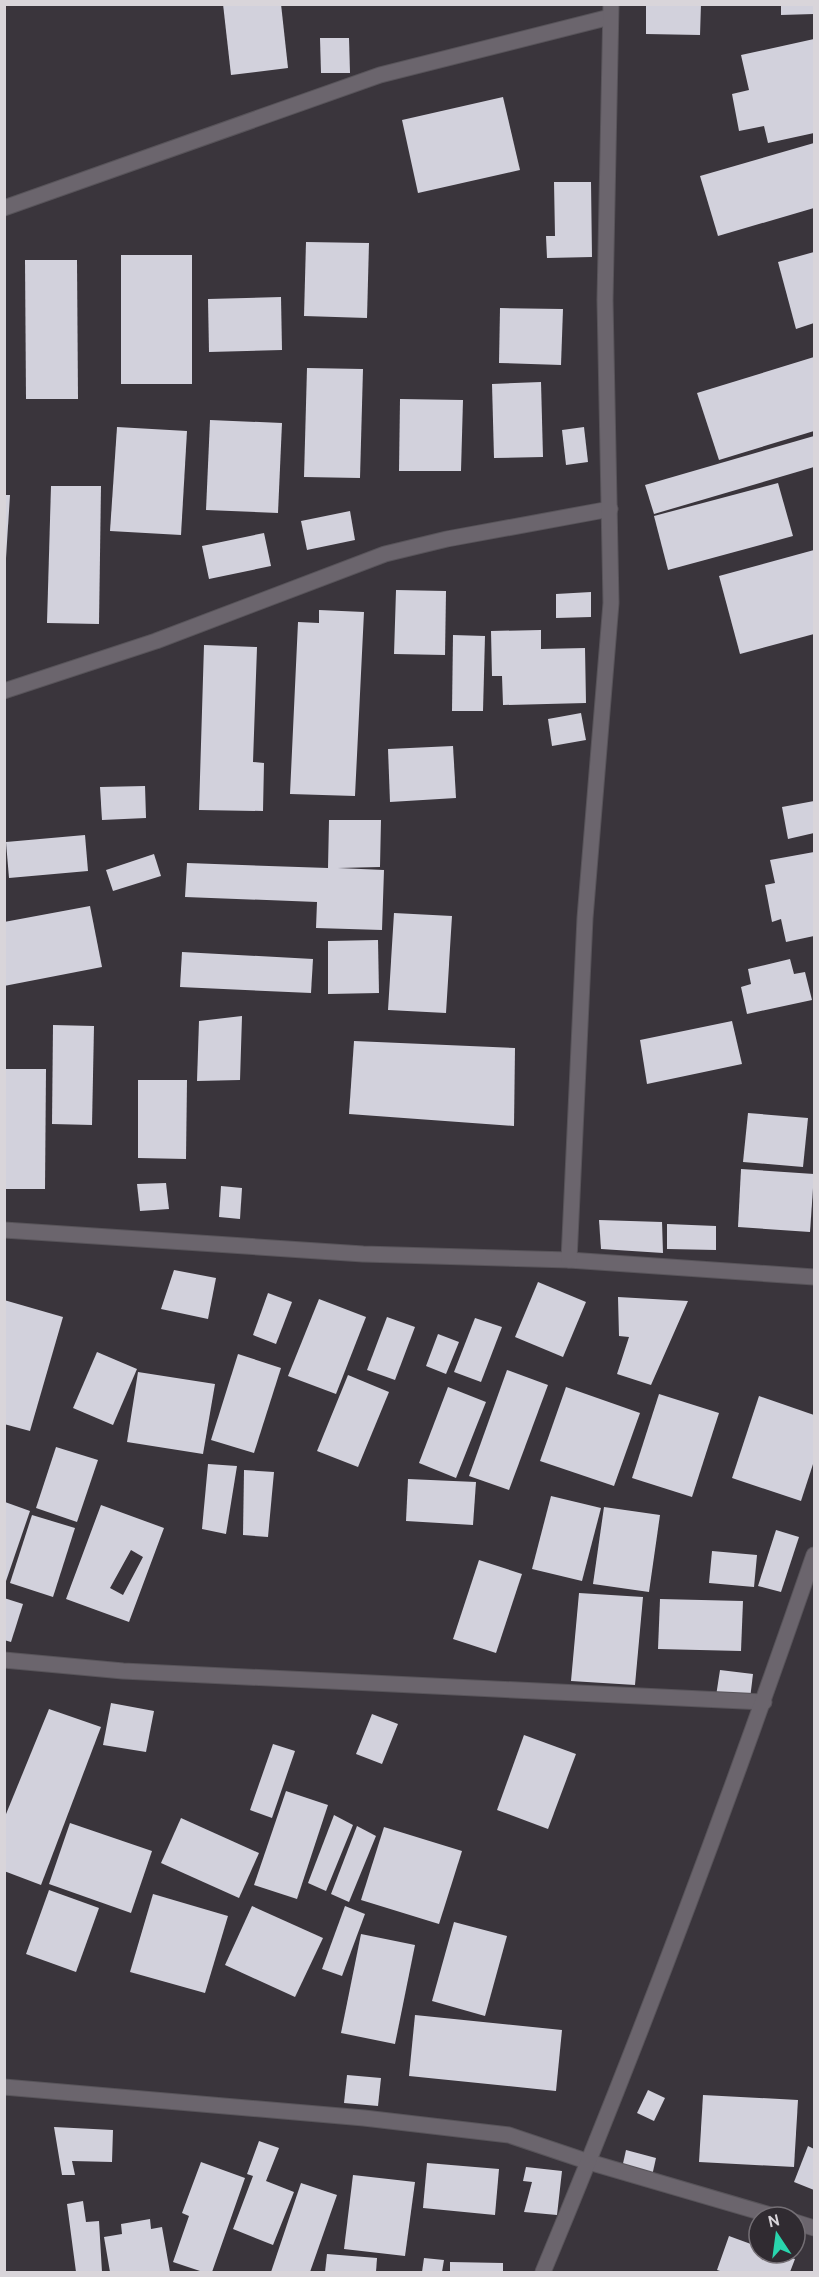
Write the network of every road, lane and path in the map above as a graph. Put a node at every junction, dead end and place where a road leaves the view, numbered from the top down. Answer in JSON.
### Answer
{"nodes":[{"id":1,"x":611,"y":11,"type":"edge"},
{"id":2,"x":4,"y":208,"type":"edge"},
{"id":3,"x":610,"y":509,"type":"junction"},
{"id":4,"x":4,"y":691,"type":"edge"},
{"id":5,"x":4,"y":1230,"type":"edge"},
{"id":6,"x":569,"y":1260,"type":"junction"},
{"id":7,"x":814,"y":1276,"type":"edge"},
{"id":8,"x":814,"y":1555,"type":"edge"},
{"id":9,"x":4,"y":1660,"type":"edge"},
{"id":10,"x":764,"y":1702,"type":"junction"},
{"id":11,"x":4,"y":2087,"type":"edge"},
{"id":12,"x":589,"y":2162,"type":"junction"},
{"id":13,"x":747,"y":2208,"type":"edge"},
{"id":14,"x":543,"y":2272,"type":"edge"}],
"edges":[{"from":1,"to":2,"type":"street"},
{"from":1,"to":3,"type":"street"},
{"from":3,"to":4,"type":"street"},
{"from":3,"to":6,"type":"street"},
{"from":5,"to":6,"type":"street"},
{"from":6,"to":7,"type":"street"},
{"from":8,"to":10,"type":"street"},
{"from":9,"to":10,"type":"street"},
{"from":10,"to":12,"type":"street"},
{"from":11,"to":12,"type":"street"},
{"from":12,"to":13,"type":"street"},
{"from":12,"to":14,"type":"street"}]}
